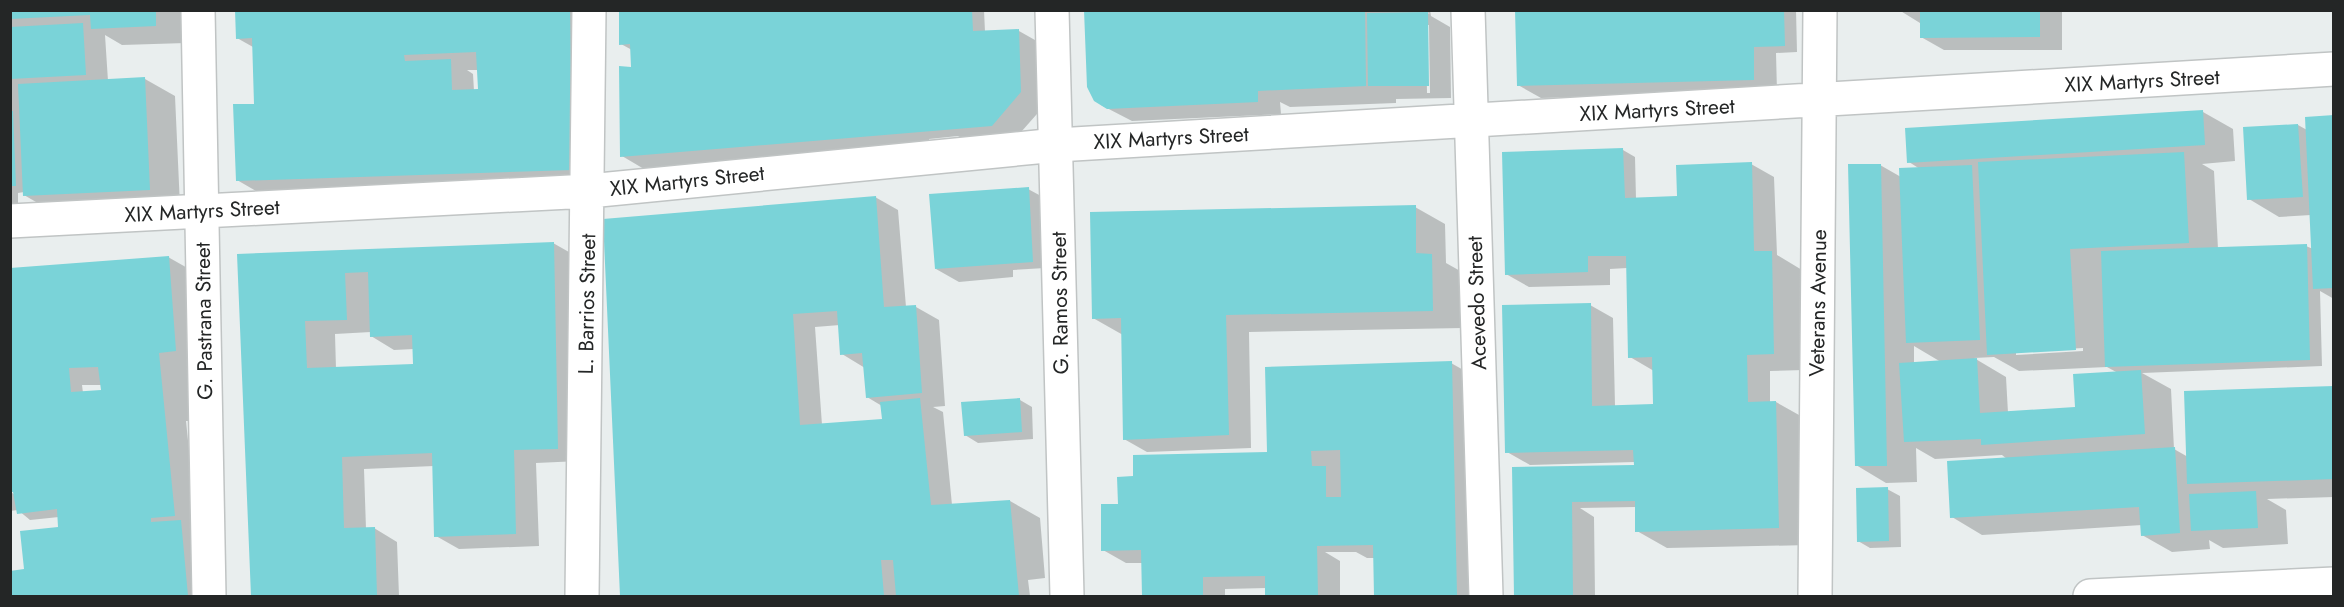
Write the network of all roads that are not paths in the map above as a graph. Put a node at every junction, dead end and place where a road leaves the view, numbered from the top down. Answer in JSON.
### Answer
{"nodes":[{"id":1,"x":198,"y":10,"type":"edge"},
{"id":2,"x":589,"y":10,"type":"edge"},
{"id":3,"x":1052,"y":10,"type":"edge"},
{"id":4,"x":1468,"y":10,"type":"edge"},
{"id":5,"x":1820,"y":10,"type":"edge"},
{"id":6,"x":2334,"y":69,"type":"edge"},
{"id":7,"x":1820,"y":100,"type":"junction"},
{"id":8,"x":1472,"y":121,"type":"junction"},
{"id":9,"x":1057,"y":145,"type":"junction"},
{"id":10,"x":589,"y":191,"type":"junction"},
{"id":11,"x":201,"y":211,"type":"junction"},
{"id":12,"x":10,"y":220,"type":"edge"},
{"id":13,"x":2334,"y":584,"type":"edge"},
{"id":14,"x":209,"y":597,"type":"edge"},
{"id":15,"x":582,"y":597,"type":"edge"},
{"id":16,"x":1067,"y":597,"type":"edge"},
{"id":17,"x":1486,"y":597,"type":"edge"},
{"id":18,"x":1815,"y":597,"type":"edge"},
{"id":19,"x":2090,"y":597,"type":"edge"}],
"edges":[{"from":1,"to":11,"type":"street","name":"G. Pastrana Street"},
{"from":2,"to":10,"type":"street","name":"L. Barrios Street"},
{"from":3,"to":9,"type":"street","name":"G. Ramos Street"},
{"from":4,"to":8,"type":"street","name":"Acevedo Street"},
{"from":5,"to":7,"type":"street","name":"Veterans Avenue"},
{"from":6,"to":7,"type":"street","name":"XIX Martyrs Street"},
{"from":7,"to":8,"type":"street","name":"XIX Martyrs Street"},
{"from":7,"to":18,"type":"street","name":"Veterans Avenue"},
{"from":8,"to":9,"type":"street","name":"XIX Martyrs Street"},
{"from":8,"to":17,"type":"street","name":"Acevedo Street"},
{"from":9,"to":10,"type":"street","name":"XIX Martyrs Street"},
{"from":9,"to":16,"type":"street","name":"G. Ramos Street"},
{"from":10,"to":11,"type":"street","name":"XIX Martyrs Street"},
{"from":10,"to":15,"type":"street","name":"L. Barrios Street"},
{"from":11,"to":12,"type":"street","name":"XIX Martyrs Street"},
{"from":11,"to":14,"type":"street","name":"G. Pastrana Street"},
{"from":13,"to":19,"type":"street"}]}
